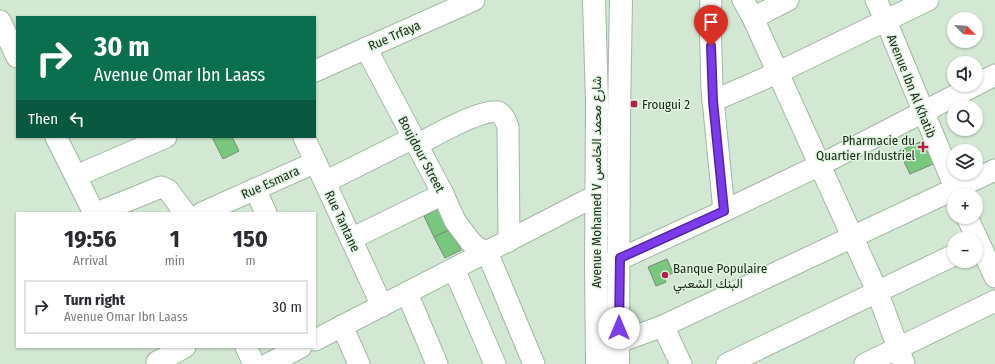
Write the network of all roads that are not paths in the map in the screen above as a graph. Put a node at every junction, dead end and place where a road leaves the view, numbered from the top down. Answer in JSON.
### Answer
{"nodes":[{"id":1,"x":474,"y":0,"type":"edge"},
{"id":2,"x":594,"y":0,"type":"edge"},
{"id":3,"x":711,"y":0,"type":"edge"},
{"id":4,"x":742,"y":0,"type":"edge"},
{"id":5,"x":788,"y":0,"type":"edge"},
{"id":6,"x":876,"y":0,"type":"edge"},
{"id":7,"x":928,"y":0,"type":"edge"},
{"id":8,"x":623,"y":1,"type":"edge"},
{"id":9,"x":753,"y":18,"type":"junction"},
{"id":10,"x":0,"y":21,"type":"edge"},
{"id":11,"x":886,"y":21,"type":"junction"},
{"id":12,"x":366,"y":48,"type":"junction"},
{"id":13,"x":16,"y":55,"type":"edge"},
{"id":14,"x":316,"y":71,"type":"edge"},
{"id":15,"x":777,"y":73,"type":"junction"},
{"id":16,"x":995,"y":75,"type":"edge"},
{"id":17,"x":713,"y":101,"type":"junction"},
{"id":18,"x":923,"y":113,"type":"junction"},
{"id":19,"x":57,"y":138,"type":"edge"},
{"id":20,"x":164,"y":138,"type":"edge"},
{"id":21,"x":304,"y":138,"type":"edge"},
{"id":22,"x":415,"y":141,"type":"junction"},
{"id":23,"x":316,"y":162,"type":"junction"},
{"id":24,"x":820,"y":165,"type":"junction"},
{"id":25,"x":995,"y":170,"type":"edge"},
{"id":26,"x":76,"y":176,"type":"junction"},
{"id":27,"x":325,"y":182,"type":"junction"},
{"id":28,"x":954,"y":188,"type":"edge"},
{"id":29,"x":963,"y":188,"type":"edge"},
{"id":30,"x":255,"y":189,"type":"junction"},
{"id":31,"x":443,"y":194,"type":"junction"},
{"id":32,"x":596,"y":195,"type":"junction"},
{"id":33,"x":947,"y":196,"type":"edge"},
{"id":34,"x":724,"y":211,"type":"junction"},
{"id":35,"x":95,"y":212,"type":"edge"},
{"id":36,"x":98,"y":212,"type":"edge"},
{"id":37,"x":184,"y":212,"type":"edge"},
{"id":38,"x":204,"y":212,"type":"edge"},
{"id":39,"x":266,"y":212,"type":"edge"},
{"id":40,"x":853,"y":237,"type":"junction"},
{"id":41,"x":351,"y":240,"type":"junction"},
{"id":42,"x":509,"y":241,"type":"junction"},
{"id":43,"x":983,"y":241,"type":"edge"},
{"id":44,"x":487,"y":252,"type":"junction"},
{"id":45,"x":620,"y":258,"type":"junction"},
{"id":46,"x":947,"y":258,"type":"edge"},
{"id":47,"x":596,"y":267,"type":"junction"},
{"id":48,"x":454,"y":269,"type":"junction"},
{"id":49,"x":995,"y":277,"type":"edge"},
{"id":50,"x":877,"y":292,"type":"junction"},
{"id":51,"x":407,"y":293,"type":"junction"},
{"id":52,"x":995,"y":301,"type":"edge"},
{"id":53,"x":382,"y":306,"type":"junction"},
{"id":54,"x":342,"y":326,"type":"junction"},
{"id":55,"x":663,"y":326,"type":"junction"},
{"id":56,"x":318,"y":332,"type":"edge"},
{"id":57,"x":619,"y":342,"type":"junction"},
{"id":58,"x":182,"y":348,"type":"edge"},
{"id":59,"x":246,"y":348,"type":"edge"},
{"id":60,"x":900,"y":356,"type":"edge"},
{"id":61,"x":155,"y":358,"type":"edge"},
{"id":62,"x":254,"y":364,"type":"edge"},
{"id":63,"x":359,"y":364,"type":"edge"},
{"id":64,"x":437,"y":364,"type":"edge"},
{"id":65,"x":495,"y":364,"type":"edge"},
{"id":66,"x":534,"y":364,"type":"edge"},
{"id":67,"x":597,"y":364,"type":"edge"},
{"id":68,"x":618,"y":364,"type":"edge"},
{"id":69,"x":681,"y":364,"type":"edge"},
{"id":70,"x":727,"y":364,"type":"edge"},
{"id":71,"x":865,"y":364,"type":"edge"}],
"edges":[{"from":1,"to":12,"type":"street","name":"Rue Trfaya"},
{"from":2,"to":32,"type":"main road","name":"Avenue Mohamed V شارع محمد الخامس"},
{"from":3,"to":17,"type":"street"},
{"from":4,"to":9,"type":"street"},
{"from":5,"to":9,"type":"street"},
{"from":6,"to":11,"type":"street","name":"Avenue Ibn Al Khatib"},
{"from":7,"to":11,"type":"street"},
{"from":8,"to":45,"type":"main road","name":"Avenue Mohamed V شارع محمد الخامس"},
{"from":9,"to":15,"type":"street"},
{"from":10,"to":13,"type":"street"},
{"from":11,"to":15,"type":"street"},
{"from":11,"to":18,"type":"street","name":"Avenue Ibn Al Khatib"},
{"from":12,"to":14,"type":"street","name":"Rue Trfaya"},
{"from":12,"to":22,"type":"street","name":"Boujdour Street"},
{"from":15,"to":17,"type":"street"},
{"from":15,"to":24,"type":"street"},
{"from":16,"to":18,"type":"street"},
{"from":17,"to":34,"type":"street"},
{"from":18,"to":24,"type":"street"},
{"from":18,"to":28,"type":"street","name":"Avenue Ibn Al Khatib"},
{"from":19,"to":26,"type":"street"},
{"from":20,"to":26,"type":"street"},
{"from":21,"to":23,"type":"street","name":"Rue Tantane"},
{"from":22,"to":27,"type":"street"},
{"from":22,"to":31,"type":"street","name":"Boujdour Street"},
{"from":22,"to":42,"type":"street"},
{"from":23,"to":27,"type":"street","name":"Rue Tantane"},
{"from":23,"to":30,"type":"street","name":"Rue Esmara"},
{"from":24,"to":34,"type":"street"},
{"from":24,"to":40,"type":"street"},
{"from":25,"to":29,"type":"street"},
{"from":26,"to":35,"type":"street"},
{"from":27,"to":41,"type":"street","name":"Rue Tantane"},
{"from":30,"to":38,"type":"street","name":"Rue Esmara"},
{"from":30,"to":39,"type":"street"},
{"from":31,"to":41,"type":"street"},
{"from":31,"to":44,"type":"street","name":"Boujdour Street"},
{"from":32,"to":42,"type":"street"},
{"from":32,"to":47,"type":"main road","name":"Avenue Mohamed V شارع محمد الخامس"},
{"from":33,"to":40,"type":"street"},
{"from":34,"to":45,"type":"street"},
{"from":36,"to":37,"type":"street"},
{"from":40,"to":50,"type":"street"},
{"from":40,"to":55,"type":"street"},
{"from":41,"to":53,"type":"street","name":"Rue Tantane"},
{"from":42,"to":44,"type":"street"},
{"from":43,"to":49,"type":"street"},
{"from":44,"to":48,"type":"street"},
{"from":44,"to":66,"type":"street"},
{"from":45,"to":47,"type":"street"},
{"from":45,"to":57,"type":"main road","name":"Avenue Mohamed V شارع محمد الخامس"},
{"from":46,"to":50,"type":"street"},
{"from":47,"to":67,"type":"main road","name":"Avenue Mohamed V شارع محمد الخامس"},
{"from":48,"to":51,"type":"street"},
{"from":48,"to":65,"type":"street"},
{"from":50,"to":60,"type":"street"},
{"from":50,"to":70,"type":"street"},
{"from":51,"to":53,"type":"street"},
{"from":51,"to":64,"type":"street"},
{"from":52,"to":60,"type":"street"},
{"from":53,"to":54,"type":"street"},
{"from":54,"to":56,"type":"street"},
{"from":54,"to":63,"type":"street"},
{"from":55,"to":57,"type":"street"},
{"from":55,"to":69,"type":"street"},
{"from":57,"to":68,"type":"main road","name":"Avenue Mohamed V شارع محمد الخامس"},
{"from":58,"to":61,"type":"street"},
{"from":59,"to":62,"type":"street"},
{"from":60,"to":71,"type":"street"}]}
